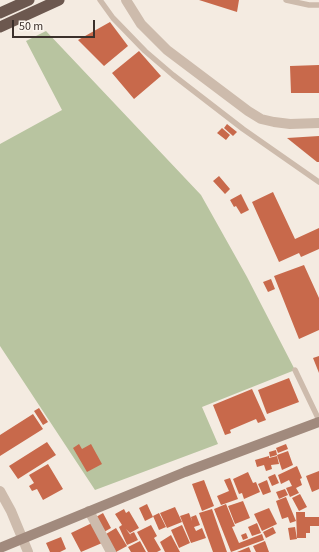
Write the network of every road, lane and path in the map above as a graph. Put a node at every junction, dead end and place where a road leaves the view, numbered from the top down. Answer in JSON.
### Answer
{"nodes":[{"id":1,"x":29,"y":0,"type":"edge"},
{"id":2,"x":59,"y":0,"type":"edge"},
{"id":3,"x":100,"y":0,"type":"edge"},
{"id":4,"x":126,"y":0,"type":"edge"},
{"id":5,"x":289,"y":0,"type":"edge"},
{"id":6,"x":319,"y":5,"type":"edge"},
{"id":7,"x":0,"y":13,"type":"edge"},
{"id":8,"x":0,"y":27,"type":"edge"},
{"id":9,"x":319,"y":123,"type":"edge"},
{"id":10,"x":319,"y":182,"type":"edge"},
{"id":11,"x":294,"y":370,"type":"dead end"},
{"id":12,"x":319,"y":421,"type":"edge"},
{"id":13,"x":0,"y":491,"type":"edge"},
{"id":14,"x":89,"y":511,"type":"junction"},
{"id":15,"x":23,"y":538,"type":"junction"},
{"id":16,"x":0,"y":548,"type":"edge"},
{"id":17,"x":28,"y":552,"type":"edge"},
{"id":18,"x":112,"y":552,"type":"edge"}],
"edges":[{"from":1,"to":7,"type":"highway"},
{"from":2,"to":8,"type":"highway"},
{"from":3,"to":10,"type":"lane"},
{"from":4,"to":9,"type":"street"},
{"from":5,"to":6,"type":"lane"},
{"from":11,"to":12,"type":"lane"},
{"from":12,"to":14,"type":"main road"},
{"from":13,"to":15,"type":"street"},
{"from":14,"to":15,"type":"main road"},
{"from":14,"to":18,"type":"street"},
{"from":15,"to":16,"type":"main road"},
{"from":15,"to":17,"type":"street"}]}
